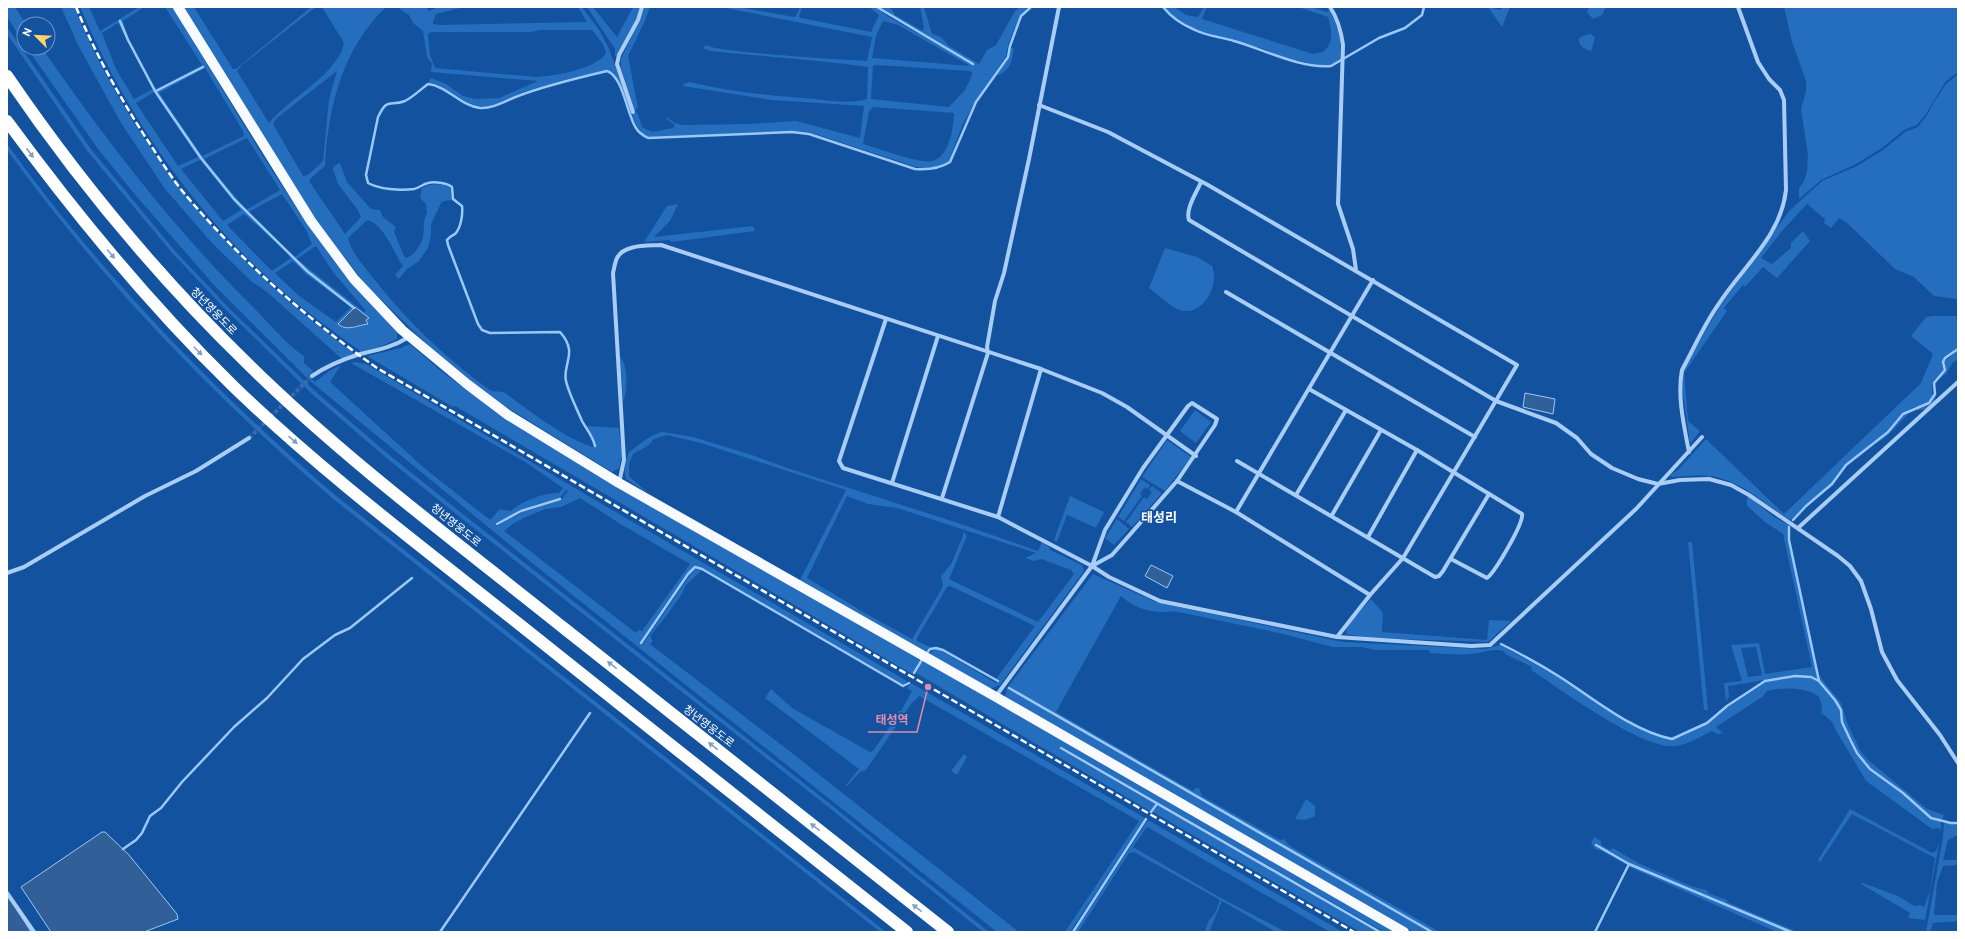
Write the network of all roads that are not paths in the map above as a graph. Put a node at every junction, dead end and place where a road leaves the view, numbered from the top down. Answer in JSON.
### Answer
{"nodes":[{"id":1,"x":178,"y":7,"type":"edge"},
{"id":2,"x":642,"y":7,"type":"edge"},
{"id":3,"x":1059,"y":7,"type":"edge"},
{"id":4,"x":1330,"y":7,"type":"edge"},
{"id":5,"x":1738,"y":7,"type":"edge"},
{"id":6,"x":7,"y":76,"type":"edge"},
{"id":7,"x":1039,"y":105,"type":"junction"},
{"id":8,"x":633,"y":112,"type":"dead end"},
{"id":9,"x":7,"y":121,"type":"edge"},
{"id":10,"x":1202,"y":182,"type":"junction"},
{"id":11,"x":1356,"y":270,"type":"junction"},
{"id":12,"x":1373,"y":280,"type":"junction"},
{"id":13,"x":1226,"y":292,"type":"dead end"},
{"id":14,"x":1352,"y":317,"type":"junction"},
{"id":15,"x":886,"y":319,"type":"junction"},
{"id":16,"x":938,"y":336,"type":"junction"},
{"id":17,"x":410,"y":337,"type":"junction"},
{"id":18,"x":988,"y":353,"type":"junction"},
{"id":19,"x":1330,"y":353,"type":"junction"},
{"id":20,"x":1041,"y":369,"type":"junction"},
{"id":21,"x":312,"y":376,"type":"tunnel mouth"},
{"id":22,"x":1958,"y":382,"type":"edge"},
{"id":23,"x":1309,"y":389,"type":"junction"},
{"id":24,"x":1496,"y":401,"type":"junction"},
{"id":25,"x":1346,"y":410,"type":"junction"},
{"id":26,"x":1381,"y":430,"type":"junction"},
{"id":27,"x":1167,"y":434,"type":"junction"},
{"id":28,"x":1476,"y":437,"type":"junction"},
{"id":29,"x":1702,"y":437,"type":"dead end"},
{"id":30,"x":249,"y":438,"type":"tunnel mouth"},
{"id":31,"x":1417,"y":450,"type":"junction"},
{"id":32,"x":1689,"y":452,"type":"junction"},
{"id":33,"x":1196,"y":456,"type":"junction"},
{"id":34,"x":1237,"y":461,"type":"dead end"},
{"id":35,"x":1259,"y":473,"type":"junction"},
{"id":36,"x":1454,"y":473,"type":"junction"},
{"id":37,"x":1177,"y":481,"type":"junction"},
{"id":38,"x":619,"y":483,"type":"junction"},
{"id":39,"x":892,"y":483,"type":"junction"},
{"id":40,"x":1658,"y":484,"type":"junction"},
{"id":41,"x":1489,"y":494,"type":"junction"},
{"id":42,"x":1296,"y":495,"type":"junction"},
{"id":43,"x":942,"y":498,"type":"junction"},
{"id":44,"x":1236,"y":512,"type":"junction"},
{"id":45,"x":1332,"y":515,"type":"junction"},
{"id":46,"x":998,"y":517,"type":"junction"},
{"id":47,"x":1798,"y":528,"type":"junction"},
{"id":48,"x":1368,"y":537,"type":"junction"},
{"id":49,"x":1403,"y":558,"type":"junction"},
{"id":50,"x":1451,"y":559,"type":"junction"},
{"id":51,"x":1092,"y":566,"type":"junction"},
{"id":52,"x":7,"y":573,"type":"edge"},
{"id":53,"x":1370,"y":595,"type":"junction"},
{"id":54,"x":1337,"y":637,"type":"junction"},
{"id":55,"x":996,"y":697,"type":"junction"},
{"id":56,"x":1958,"y":764,"type":"edge"},
{"id":57,"x":7,"y":893,"type":"edge"},
{"id":58,"x":34,"y":932,"type":"edge"},
{"id":59,"x":907,"y":932,"type":"edge"},
{"id":60,"x":948,"y":932,"type":"edge"},
{"id":61,"x":1404,"y":932,"type":"edge"}],
"edges":[{"from":1,"to":17,"type":"main road"},
{"from":2,"to":8,"type":"street"},
{"from":3,"to":7,"type":"street"},
{"from":4,"to":11,"type":"street"},
{"from":5,"to":32,"type":"street"},
{"from":60,"to":6,"type":"highway","name":"청년영웅도로","one_way":true},
{"from":7,"to":10,"type":"street"},
{"from":7,"to":18,"type":"street"},
{"from":9,"to":59,"type":"highway","one_way":true},
{"from":10,"to":11,"type":"street"},
{"from":10,"to":14,"type":"street"},
{"from":11,"to":12,"type":"street"},
{"from":12,"to":14,"type":"street"},
{"from":12,"to":24,"type":"street"},
{"from":13,"to":19,"type":"street"},
{"from":14,"to":19,"type":"street"},
{"from":14,"to":24,"type":"street"},
{"from":15,"to":16,"type":"street"},
{"from":15,"to":38,"type":"street"},
{"from":15,"to":39,"type":"street"},
{"from":16,"to":18,"type":"street"},
{"from":16,"to":39,"type":"street"},
{"from":17,"to":21,"type":"street"},
{"from":17,"to":38,"type":"main road"},
{"from":18,"to":20,"type":"street"},
{"from":18,"to":43,"type":"street"},
{"from":19,"to":23,"type":"street"},
{"from":19,"to":28,"type":"street"},
{"from":20,"to":27,"type":"street"},
{"from":20,"to":46,"type":"street"},
{"from":22,"to":47,"type":"street"},
{"from":23,"to":25,"type":"street"},
{"from":23,"to":35,"type":"street"},
{"from":24,"to":28,"type":"street"},
{"from":24,"to":40,"type":"street"},
{"from":25,"to":26,"type":"street"},
{"from":25,"to":42,"type":"street"},
{"from":26,"to":31,"type":"street"},
{"from":26,"to":45,"type":"street"},
{"from":27,"to":33,"type":"street"},
{"from":27,"to":33,"type":"street"},
{"from":27,"to":51,"type":"street"},
{"from":28,"to":36,"type":"street"},
{"from":29,"to":32,"type":"street"},
{"from":30,"to":52,"type":"street"},
{"from":31,"to":36,"type":"street"},
{"from":31,"to":48,"type":"street"},
{"from":32,"to":40,"type":"street"},
{"from":33,"to":37,"type":"street"},
{"from":34,"to":35,"type":"street"},
{"from":35,"to":42,"type":"street"},
{"from":35,"to":44,"type":"street"},
{"from":36,"to":41,"type":"street"},
{"from":36,"to":49,"type":"street"},
{"from":37,"to":44,"type":"street"},
{"from":37,"to":51,"type":"street"},
{"from":38,"to":55,"type":"main road"},
{"from":39,"to":43,"type":"street"},
{"from":40,"to":47,"type":"street"},
{"from":40,"to":54,"type":"street"},
{"from":41,"to":50,"type":"street"},
{"from":41,"to":50,"type":"street"},
{"from":42,"to":45,"type":"street"},
{"from":43,"to":46,"type":"street"},
{"from":44,"to":53,"type":"street"},
{"from":45,"to":48,"type":"street"},
{"from":46,"to":51,"type":"street"},
{"from":47,"to":56,"type":"street"},
{"from":48,"to":49,"type":"street"},
{"from":49,"to":50,"type":"street"},
{"from":49,"to":53,"type":"street"},
{"from":51,"to":54,"type":"street"},
{"from":51,"to":55,"type":"street"},
{"from":53,"to":54,"type":"street"},
{"from":55,"to":61,"type":"main road"},
{"from":57,"to":58,"type":"street"}]}
